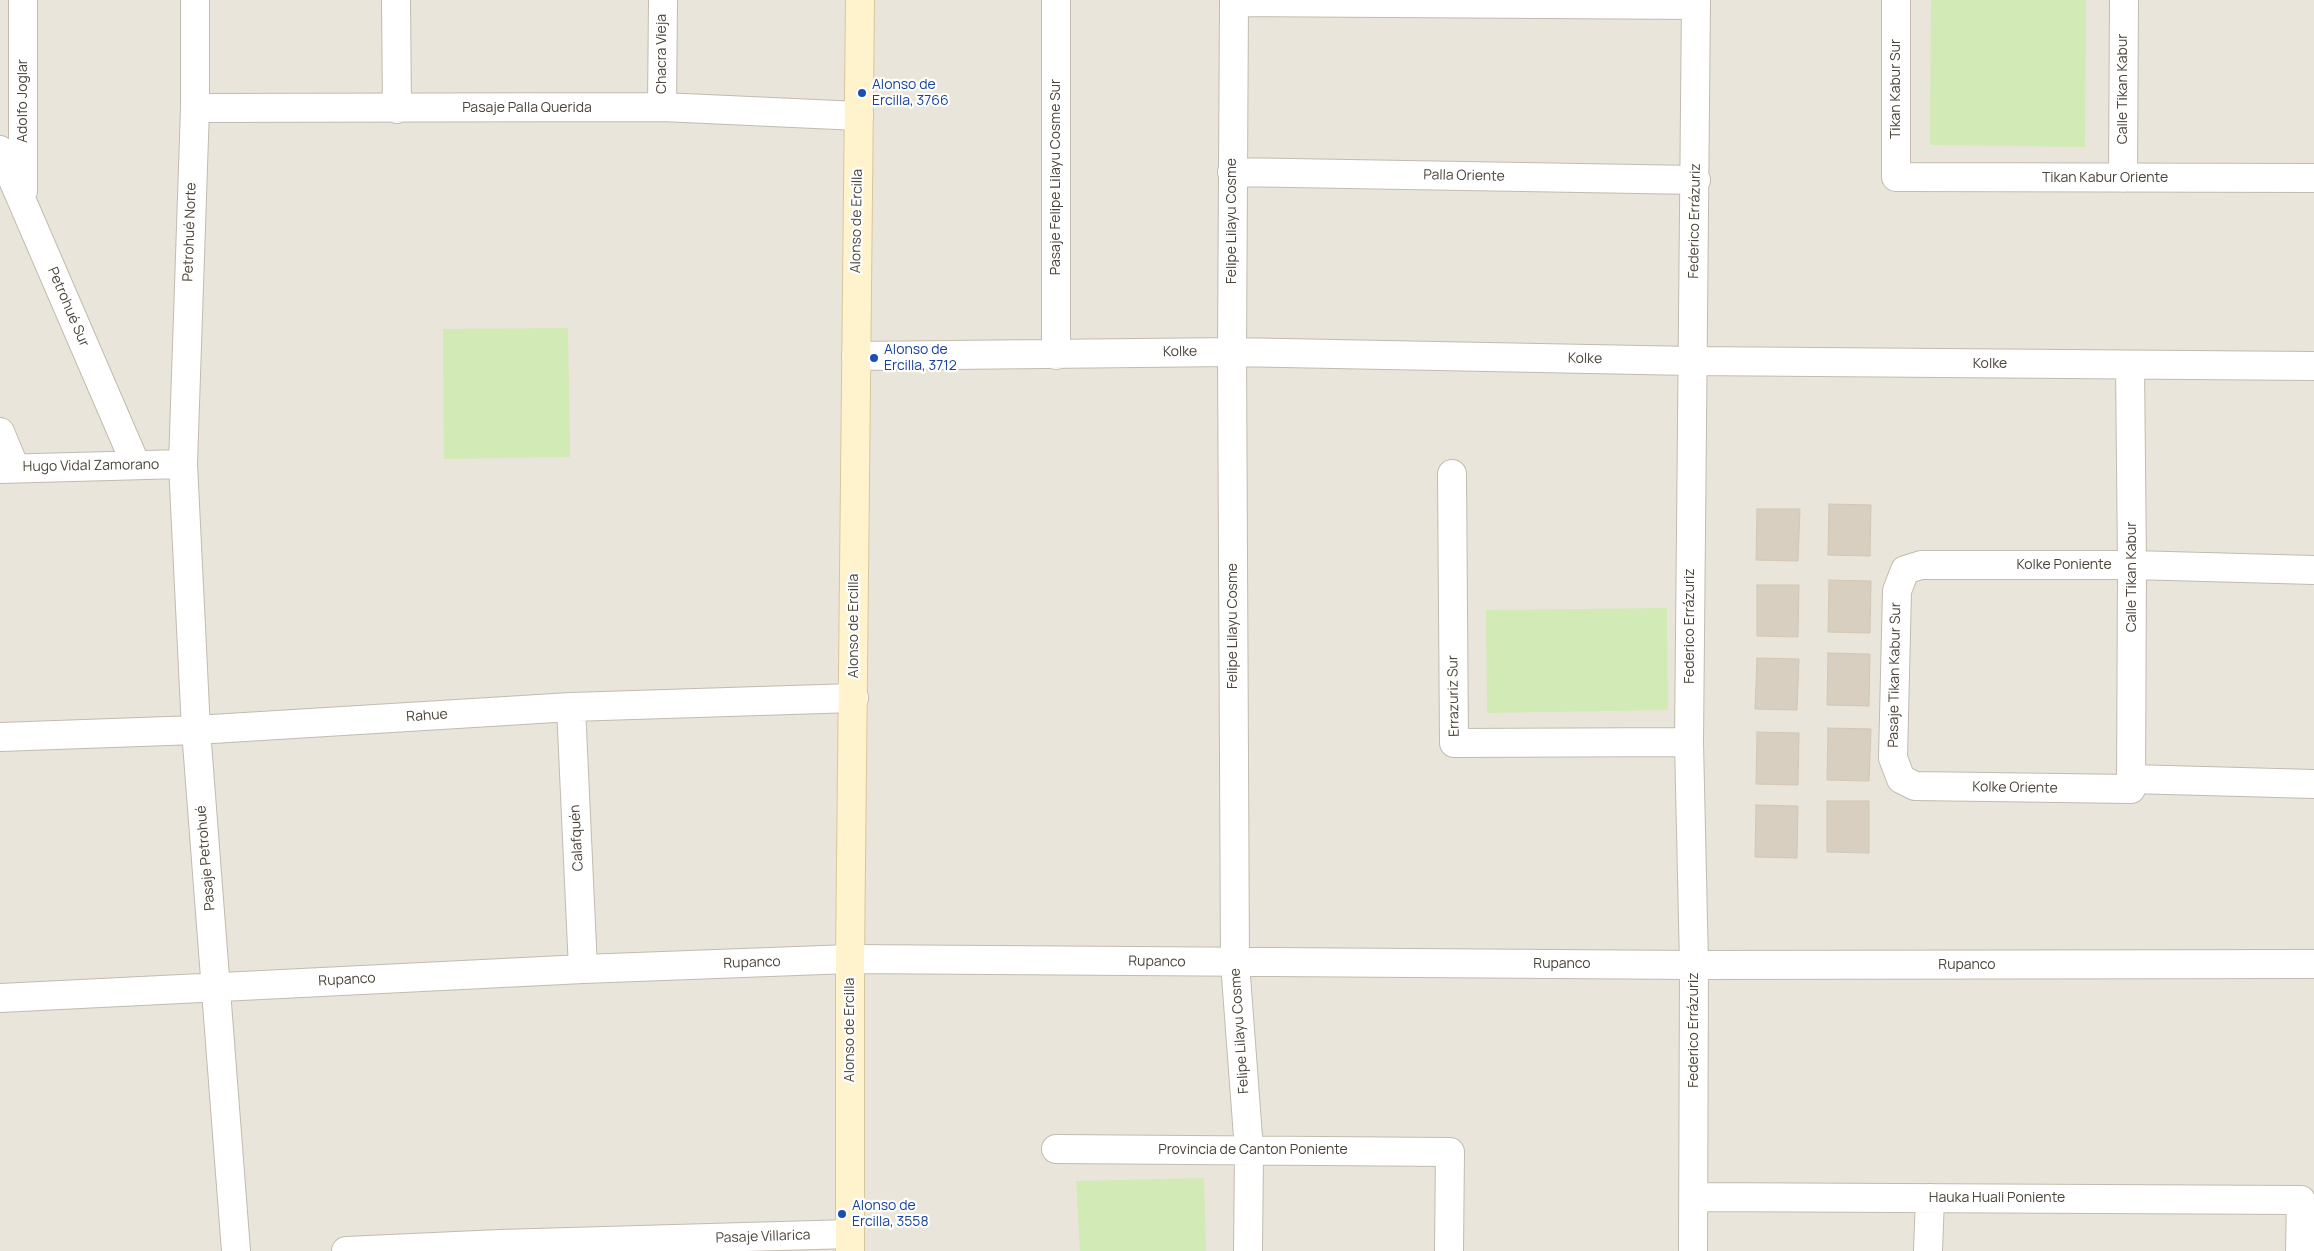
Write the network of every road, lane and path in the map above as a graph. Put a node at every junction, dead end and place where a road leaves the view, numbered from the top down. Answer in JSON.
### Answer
{"nodes":[{"id":1,"x":23,"y":0,"type":"edge"},
{"id":2,"x":195,"y":0,"type":"edge"},
{"id":3,"x":396,"y":0,"type":"edge"},
{"id":4,"x":663,"y":0,"type":"edge"},
{"id":5,"x":860,"y":0,"type":"edge"},
{"id":6,"x":1056,"y":0,"type":"edge"},
{"id":7,"x":1896,"y":0,"type":"edge"},
{"id":8,"x":2124,"y":0,"type":"edge"},
{"id":9,"x":1234,"y":1,"type":"edge"},
{"id":10,"x":1486,"y":1,"type":"edge"},
{"id":11,"x":1696,"y":2,"type":"edge"},
{"id":12,"x":662,"y":107,"type":"junction"},
{"id":13,"x":194,"y":108,"type":"junction"},
{"id":14,"x":397,"y":109,"type":"junction"},
{"id":15,"x":859,"y":116,"type":"junction"},
{"id":16,"x":0,"y":150,"type":"edge"},
{"id":17,"x":1232,"y":172,"type":"junction"},
{"id":18,"x":1896,"y":177,"type":"joint"},
{"id":19,"x":2123,"y":178,"type":"junction"},
{"id":20,"x":2314,"y":178,"type":"edge"},
{"id":21,"x":1696,"y":180,"type":"junction"},
{"id":22,"x":23,"y":202,"type":"junction"},
{"id":23,"x":1232,"y":352,"type":"junction"},
{"id":24,"x":1056,"y":355,"type":"junction"},
{"id":25,"x":856,"y":356,"type":"junction"},
{"id":26,"x":1692,"y":361,"type":"junction"},
{"id":27,"x":2130,"y":364,"type":"junction"},
{"id":28,"x":2314,"y":366,"type":"edge"},
{"id":29,"x":0,"y":432,"type":"edge"},
{"id":30,"x":183,"y":464,"type":"junction"},
{"id":31,"x":136,"y":465,"type":"junction"},
{"id":32,"x":8,"y":468,"type":"edge"},
{"id":33,"x":1452,"y":474,"type":"dead end"},
{"id":34,"x":2132,"y":565,"type":"junction"},
{"id":35,"x":1904,"y":570,"type":"joint"},
{"id":36,"x":2314,"y":570,"type":"edge"},
{"id":37,"x":854,"y":698,"type":"junction"},
{"id":38,"x":571,"y":707,"type":"junction"},
{"id":39,"x":196,"y":730,"type":"junction"},
{"id":40,"x":0,"y":737,"type":"edge"},
{"id":41,"x":1689,"y":742,"type":"junction"},
{"id":42,"x":1901,"y":779,"type":"joint"},
{"id":43,"x":2131,"y":784,"type":"junction"},
{"id":44,"x":2314,"y":784,"type":"edge"},
{"id":45,"x":850,"y":959,"type":"junction"},
{"id":46,"x":1234,"y":963,"type":"junction"},
{"id":47,"x":2314,"y":964,"type":"edge"},
{"id":48,"x":1694,"y":965,"type":"junction"},
{"id":49,"x":583,"y":970,"type":"junction"},
{"id":50,"x":216,"y":987,"type":"junction"},
{"id":51,"x":0,"y":998,"type":"edge"},
{"id":52,"x":1056,"y":1149,"type":"dead end"},
{"id":53,"x":1249,"y":1150,"type":"junction"},
{"id":54,"x":1694,"y":1197,"type":"junction"},
{"id":55,"x":1930,"y":1198,"type":"junction"},
{"id":56,"x":850,"y":1243,"type":"edge"},
{"id":57,"x":500,"y":1247,"type":"edge"},
{"id":58,"x":236,"y":1251,"type":"edge"},
{"id":59,"x":346,"y":1251,"type":"edge"},
{"id":60,"x":1248,"y":1251,"type":"edge"},
{"id":61,"x":1449,"y":1251,"type":"edge"},
{"id":62,"x":1693,"y":1251,"type":"edge"},
{"id":63,"x":1928,"y":1251,"type":"edge"},
{"id":64,"x":2300,"y":1251,"type":"edge"}],
"edges":[{"from":1,"to":22,"type":"street","name":"Adolfo Joglar"},
{"from":2,"to":13,"type":"street","name":"Petrohué Norte"},
{"from":3,"to":14,"type":"street"},
{"from":4,"to":12,"type":"street","name":"Chacra Vieja"},
{"from":5,"to":15,"type":"street","name":"Alonso de Ercilla"},
{"from":6,"to":24,"type":"street","name":"Pasaje Felipe Lilayu Cosme Sur"},
{"from":7,"to":18,"type":"street","name":"Tikan Kabur Sur"},
{"from":8,"to":19,"type":"street","name":"Calle Tikan Kabur"},
{"from":9,"to":10,"type":"street"},
{"from":9,"to":17,"type":"street","name":"Felipe Lilayu Cosme"},
{"from":10,"to":11,"type":"street"},
{"from":11,"to":21,"type":"street","name":"Federico Errázuriz"},
{"from":12,"to":14,"type":"street","name":"Pasaje Palla Querida"},
{"from":12,"to":15,"type":"street","name":"Pasaje Palla Querida"},
{"from":13,"to":14,"type":"street","name":"Pasaje Palla Querida"},
{"from":13,"to":30,"type":"street","name":"Petrohué Norte"},
{"from":15,"to":25,"type":"street","name":"Alonso de Ercilla"},
{"from":16,"to":22,"type":"street","name":"Petrohué Sur"},
{"from":17,"to":21,"type":"street","name":"Palla Oriente"},
{"from":17,"to":23,"type":"street","name":"Felipe Lilayu Cosme"},
{"from":18,"to":19,"type":"street","name":"Tikan Kabur Oriente"},
{"from":19,"to":20,"type":"street","name":"Tikan Kabur Oriente"},
{"from":21,"to":26,"type":"street","name":"Federico Errázuriz"},
{"from":22,"to":31,"type":"street","name":"Petrohué Sur"},
{"from":23,"to":24,"type":"street","name":"Kolke"},
{"from":23,"to":26,"type":"street","name":"Kolke"},
{"from":23,"to":46,"type":"street","name":"Felipe Lilayu Cosme"},
{"from":24,"to":25,"type":"street","name":"Kolke"},
{"from":25,"to":37,"type":"street","name":"Alonso de Ercilla"},
{"from":26,"to":27,"type":"street","name":"Kolke"},
{"from":26,"to":41,"type":"street","name":"Federico Errázuriz"},
{"from":27,"to":28,"type":"street","name":"Kolke"},
{"from":27,"to":34,"type":"street","name":"Calle Tikan Kabur"},
{"from":29,"to":32,"type":"street"},
{"from":30,"to":31,"type":"street","name":"Hugo Vidal Zamorano"},
{"from":30,"to":39,"type":"street","name":"Pasaje Petrohué"},
{"from":31,"to":32,"type":"street","name":"Hugo Vidal Zamorano"},
{"from":33,"to":41,"type":"street","name":"Errazuriz Sur"},
{"from":34,"to":35,"type":"street","name":"Kolke Poniente"},
{"from":34,"to":36,"type":"street","name":"Kolke Poniente"},
{"from":34,"to":43,"type":"street","name":"Calle Tikan Kabur"},
{"from":35,"to":42,"type":"street","name":"Pasaje Tikan Kabur Sur"},
{"from":37,"to":38,"type":"street","name":"Rahue"},
{"from":37,"to":45,"type":"street","name":"Alonso de Ercilla"},
{"from":38,"to":39,"type":"street","name":"Rahue"},
{"from":38,"to":49,"type":"street","name":"Calafquén"},
{"from":39,"to":40,"type":"street","name":"Rahue"},
{"from":39,"to":50,"type":"street","name":"Pasaje Petrohué"},
{"from":41,"to":48,"type":"street","name":"Federico Errázuriz"},
{"from":42,"to":43,"type":"street","name":"Kolke Oriente"},
{"from":43,"to":44,"type":"street","name":"Kolke Oriente"},
{"from":45,"to":46,"type":"street","name":"Rupanco"},
{"from":45,"to":49,"type":"street","name":"Rupanco"},
{"from":45,"to":56,"type":"street","name":"Alonso de Ercilla"},
{"from":46,"to":48,"type":"street","name":"Rupanco"},
{"from":46,"to":53,"type":"street","name":"Felipe Lilayu Cosme"},
{"from":47,"to":48,"type":"street","name":"Rupanco"},
{"from":48,"to":54,"type":"street","name":"Federico Errázuriz"},
{"from":49,"to":50,"type":"street","name":"Rupanco"},
{"from":50,"to":51,"type":"street","name":"Rupanco"},
{"from":50,"to":58,"type":"street","name":"Pasaje Petrohué"},
{"from":52,"to":53,"type":"street","name":"Provincia de Canton Poniente"},
{"from":53,"to":60,"type":"street","name":"Felipe Lilayu Cosme"},
{"from":53,"to":61,"type":"street","name":"Provincia de Canton Poniente"},
{"from":54,"to":55,"type":"street","name":"Hauka Huali Poniente"},
{"from":54,"to":62,"type":"street","name":"Federico Errázuriz"},
{"from":55,"to":63,"type":"street"},
{"from":55,"to":64,"type":"street","name":"Hauka Huali Poniente"},
{"from":56,"to":57,"type":"street","name":"Pasaje Villarica"},
{"from":57,"to":59,"type":"street","name":"Pasaje Villarica"}]}
